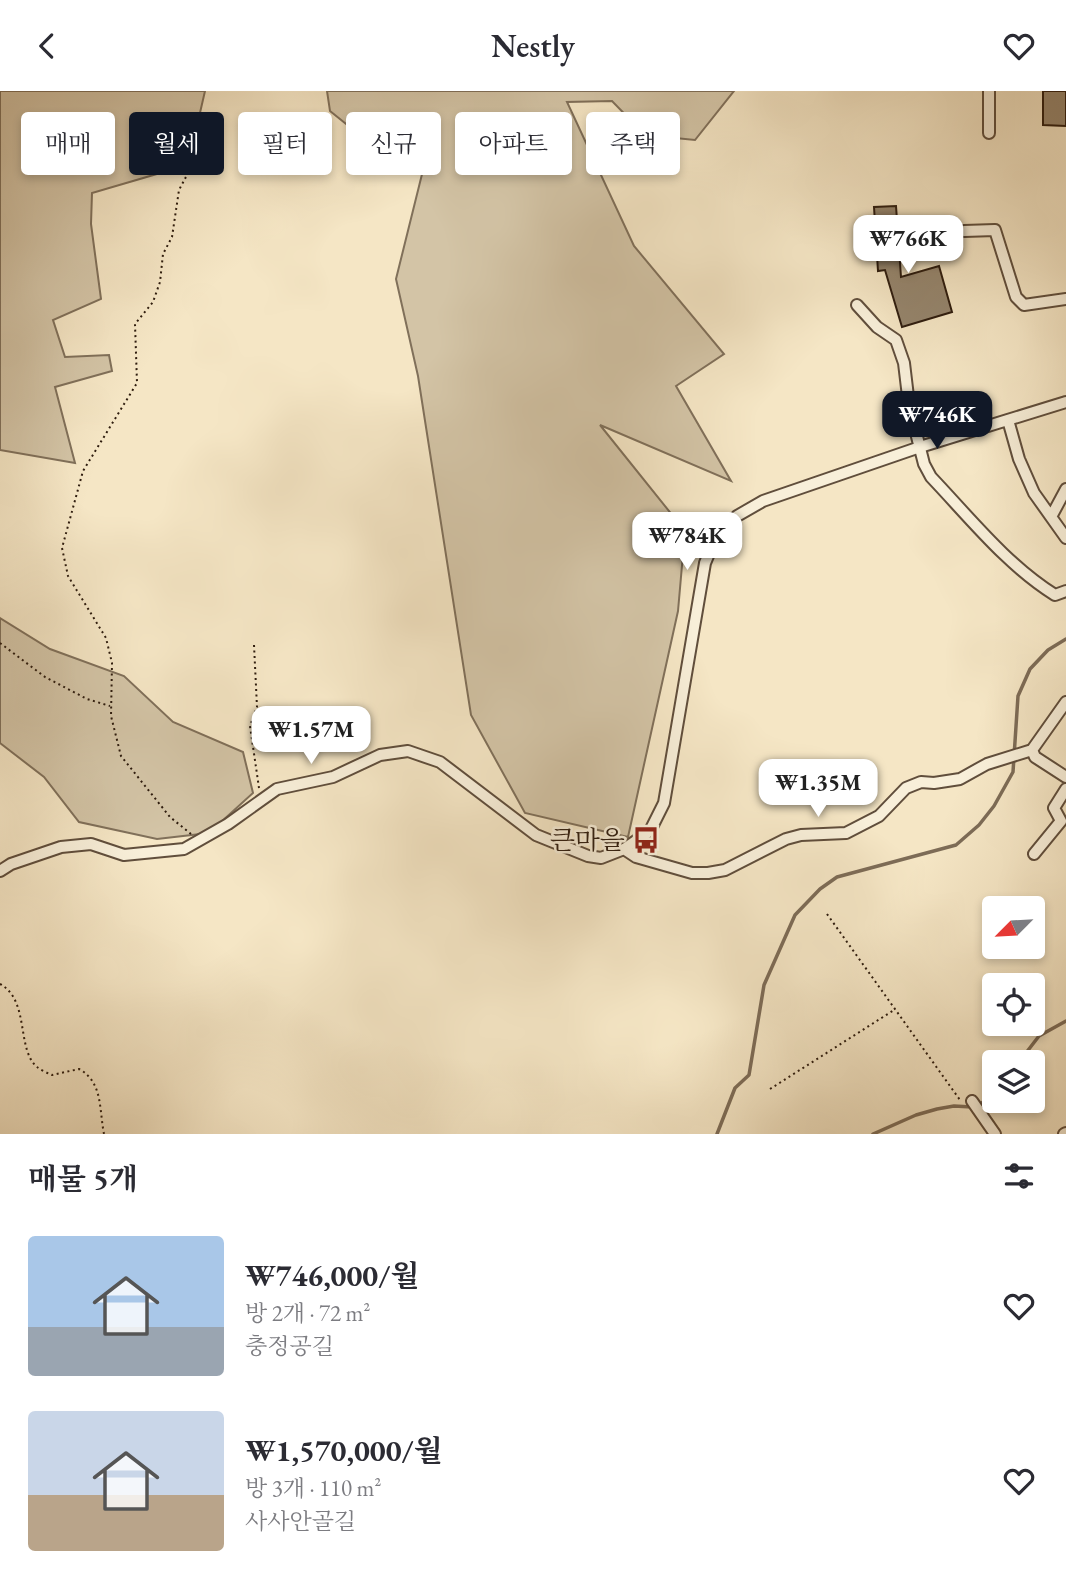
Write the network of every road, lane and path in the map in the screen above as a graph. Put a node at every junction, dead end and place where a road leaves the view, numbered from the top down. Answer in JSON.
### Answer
{"nodes":[{"id":1,"x":989,"y":91,"type":"edge"},
{"id":2,"x":989,"y":133,"type":"dead end"},
{"id":3,"x":187,"y":175,"type":"edge"},
{"id":4,"x":964,"y":231,"type":"dead end"},
{"id":5,"x":1066,"y":299,"type":"edge"},
{"id":6,"x":857,"y":305,"type":"dead end"},
{"id":7,"x":1066,"y":402,"type":"edge"},
{"id":8,"x":1008,"y":420,"type":"junction"},
{"id":9,"x":920,"y":447,"type":"junction"},
{"id":10,"x":1066,"y":489,"type":"edge"},
{"id":11,"x":1051,"y":517,"type":"junction"},
{"id":12,"x":1066,"y":538,"type":"edge"},
{"id":13,"x":1064,"y":595,"type":"edge"},
{"id":14,"x":0,"y":643,"type":"edge"},
{"id":15,"x":254,"y":645,"type":"dead end"},
{"id":16,"x":1066,"y":702,"type":"edge"},
{"id":17,"x":111,"y":706,"type":"junction"},
{"id":18,"x":1028,"y":752,"type":"junction"},
{"id":19,"x":1066,"y":777,"type":"edge"},
{"id":20,"x":1066,"y":789,"type":"edge"},
{"id":21,"x":261,"y":799,"type":"junction"},
{"id":22,"x":199,"y":840,"type":"junction"},
{"id":23,"x":624,"y":849,"type":"junction"},
{"id":24,"x":1034,"y":854,"type":"dead end"},
{"id":25,"x":0,"y":870,"type":"edge"},
{"id":26,"x":827,"y":914,"type":"dead end"},
{"id":27,"x":0,"y":984,"type":"edge"},
{"id":28,"x":894,"y":1009,"type":"junction"},
{"id":29,"x":770,"y":1089,"type":"dead end"},
{"id":30,"x":972,"y":1101,"type":"joint"},
{"id":31,"x":104,"y":1134,"type":"edge"},
{"id":32,"x":995,"y":1134,"type":"edge"}],
"edges":[{"from":1,"to":2,"type":"street"},
{"from":3,"to":17,"type":"path"},
{"from":4,"to":5,"type":"street"},
{"from":6,"to":9,"type":"street"},
{"from":7,"to":8,"type":"street"},
{"from":8,"to":9,"type":"street"},
{"from":8,"to":11,"type":"street"},
{"from":9,"to":13,"type":"street"},
{"from":9,"to":23,"type":"street"},
{"from":10,"to":11,"type":"street"},
{"from":11,"to":12,"type":"street"},
{"from":14,"to":17,"type":"path"},
{"from":15,"to":21,"type":"path"},
{"from":16,"to":18,"type":"street"},
{"from":17,"to":22,"type":"path"},
{"from":18,"to":19,"type":"street"},
{"from":18,"to":23,"type":"street"},
{"from":20,"to":24,"type":"street"},
{"from":21,"to":22,"type":"street"},
{"from":21,"to":23,"type":"street"},
{"from":22,"to":25,"type":"street"},
{"from":26,"to":28,"type":"path"},
{"from":27,"to":31,"type":"path"},
{"from":28,"to":29,"type":"path"},
{"from":28,"to":30,"type":"path"},
{"from":30,"to":32,"type":"street"}]}
